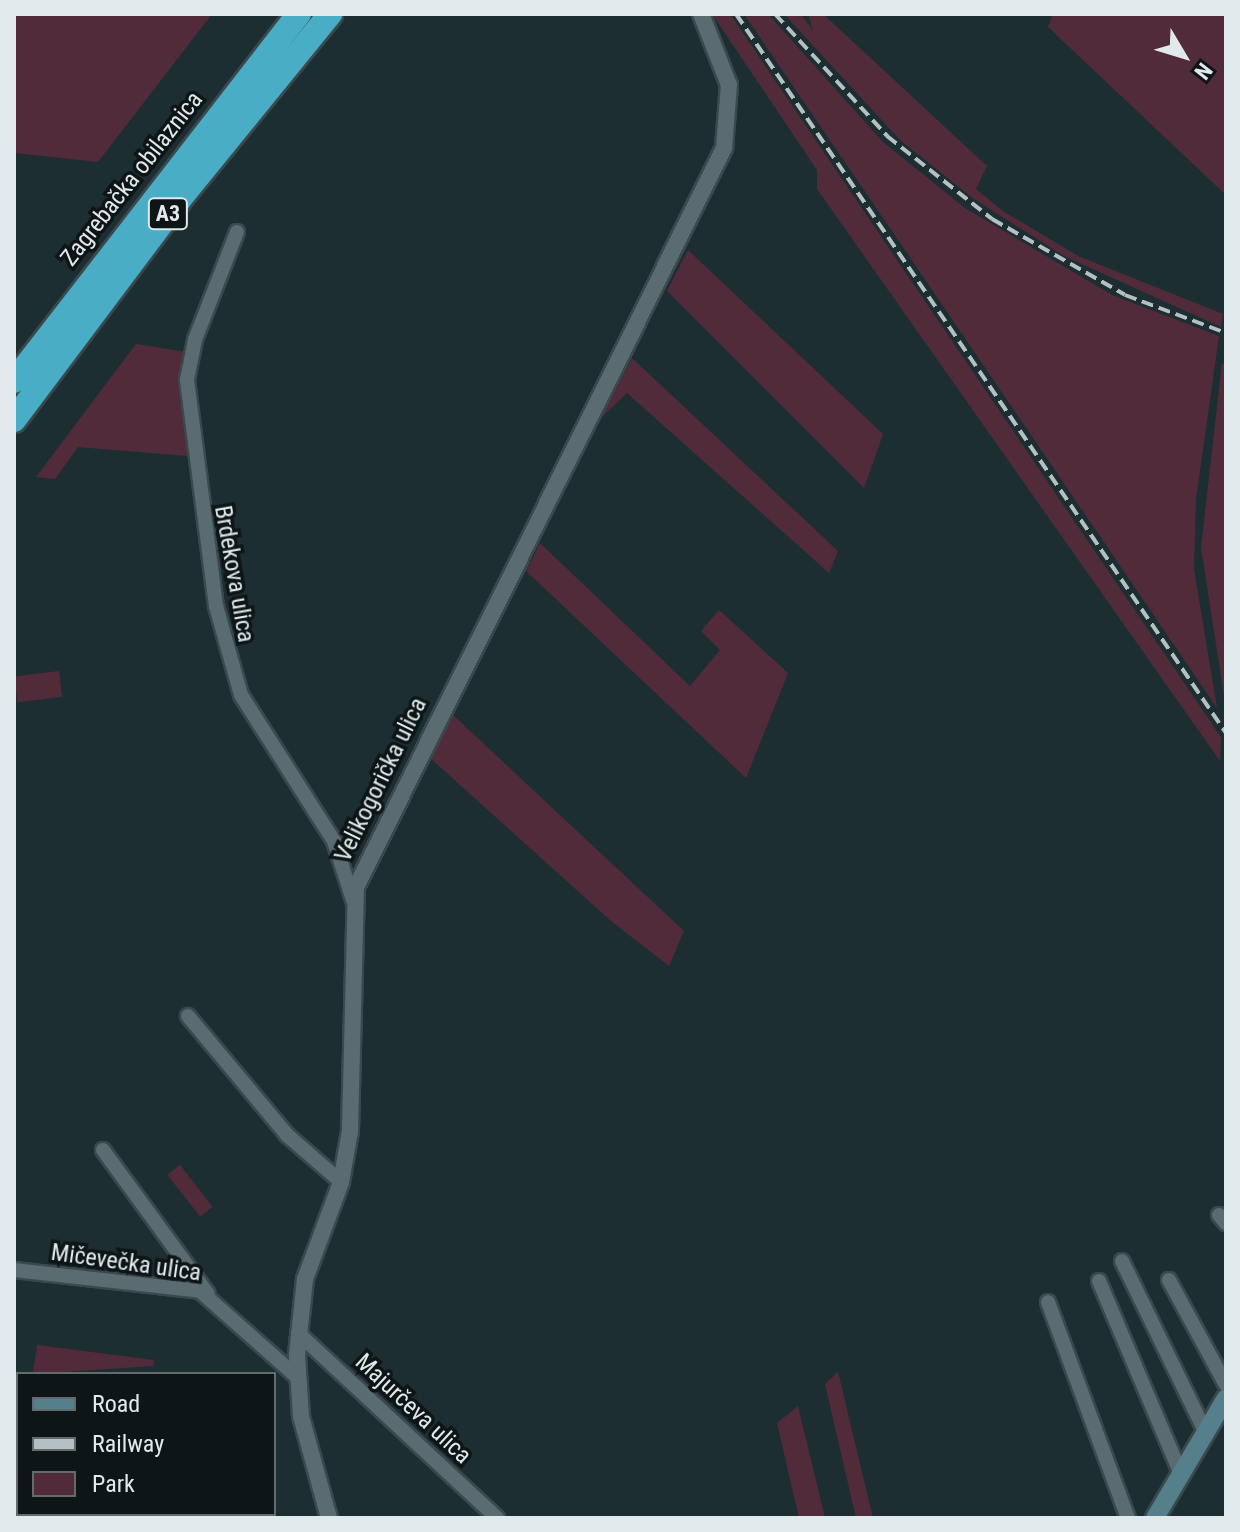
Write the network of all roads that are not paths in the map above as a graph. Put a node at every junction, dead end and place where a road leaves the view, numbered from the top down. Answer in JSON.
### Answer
{"nodes":[{"id":1,"x":299,"y":14,"type":"edge"},
{"id":2,"x":330,"y":14,"type":"edge"},
{"id":3,"x":701,"y":14,"type":"edge"},
{"id":4,"x":237,"y":232,"type":"dead end"},
{"id":5,"x":14,"y":381,"type":"edge"},
{"id":6,"x":14,"y":420,"type":"edge"},
{"id":7,"x":353,"y":900,"type":"junction"},
{"id":8,"x":188,"y":1016,"type":"dead end"},
{"id":9,"x":103,"y":1150,"type":"dead end"},
{"id":10,"x":341,"y":1182,"type":"junction"},
{"id":11,"x":1122,"y":1261,"type":"dead end"},
{"id":12,"x":14,"y":1270,"type":"edge"},
{"id":13,"x":1169,"y":1280,"type":"dead end"},
{"id":14,"x":1099,"y":1281,"type":"dead end"},
{"id":15,"x":208,"y":1295,"type":"junction"},
{"id":16,"x":1048,"y":1302,"type":"dead end"},
{"id":17,"x":298,"y":1333,"type":"junction"},
{"id":18,"x":296,"y":1376,"type":"junction"},
{"id":19,"x":1226,"y":1385,"type":"edge"},
{"id":20,"x":1226,"y":1398,"type":"edge"},
{"id":21,"x":1206,"y":1433,"type":"junction"},
{"id":22,"x":1181,"y":1474,"type":"junction"},
{"id":23,"x":329,"y":1518,"type":"edge"},
{"id":24,"x":497,"y":1518,"type":"edge"},
{"id":25,"x":1128,"y":1518,"type":"edge"},
{"id":26,"x":1155,"y":1518,"type":"edge"}],
"edges":[{"from":1,"to":5,"type":"highway","name":"Zagrebačka obilaznica","number":"A3"},
{"from":2,"to":6,"type":"highway","name":"Zagrebačka obilaznica","number":"A3"},
{"from":3,"to":7,"type":"street","name":"Velikogorička ulica"},
{"from":4,"to":7,"type":"street","name":"Brdekova ulica"},
{"from":7,"to":10,"type":"street","name":"Velikogorička ulica"},
{"from":8,"to":10,"type":"street"},
{"from":9,"to":15,"type":"street"},
{"from":10,"to":17,"type":"street","name":"Velikogorička ulica"},
{"from":11,"to":21,"type":"street"},
{"from":12,"to":15,"type":"street","name":"Mičevečka ulica"},
{"from":13,"to":19,"type":"street"},
{"from":14,"to":22,"type":"street"},
{"from":15,"to":18,"type":"street","name":"Mičevečka ulica"},
{"from":16,"to":25,"type":"street"},
{"from":17,"to":18,"type":"street","name":"Velikogorička ulica"},
{"from":17,"to":24,"type":"street","name":"Majurčeva ulica"},
{"from":18,"to":23,"type":"street","name":"Velikogorička ulica"},
{"from":20,"to":21,"type":"main road"},
{"from":21,"to":22,"type":"main road"},
{"from":22,"to":26,"type":"main road"}]}
